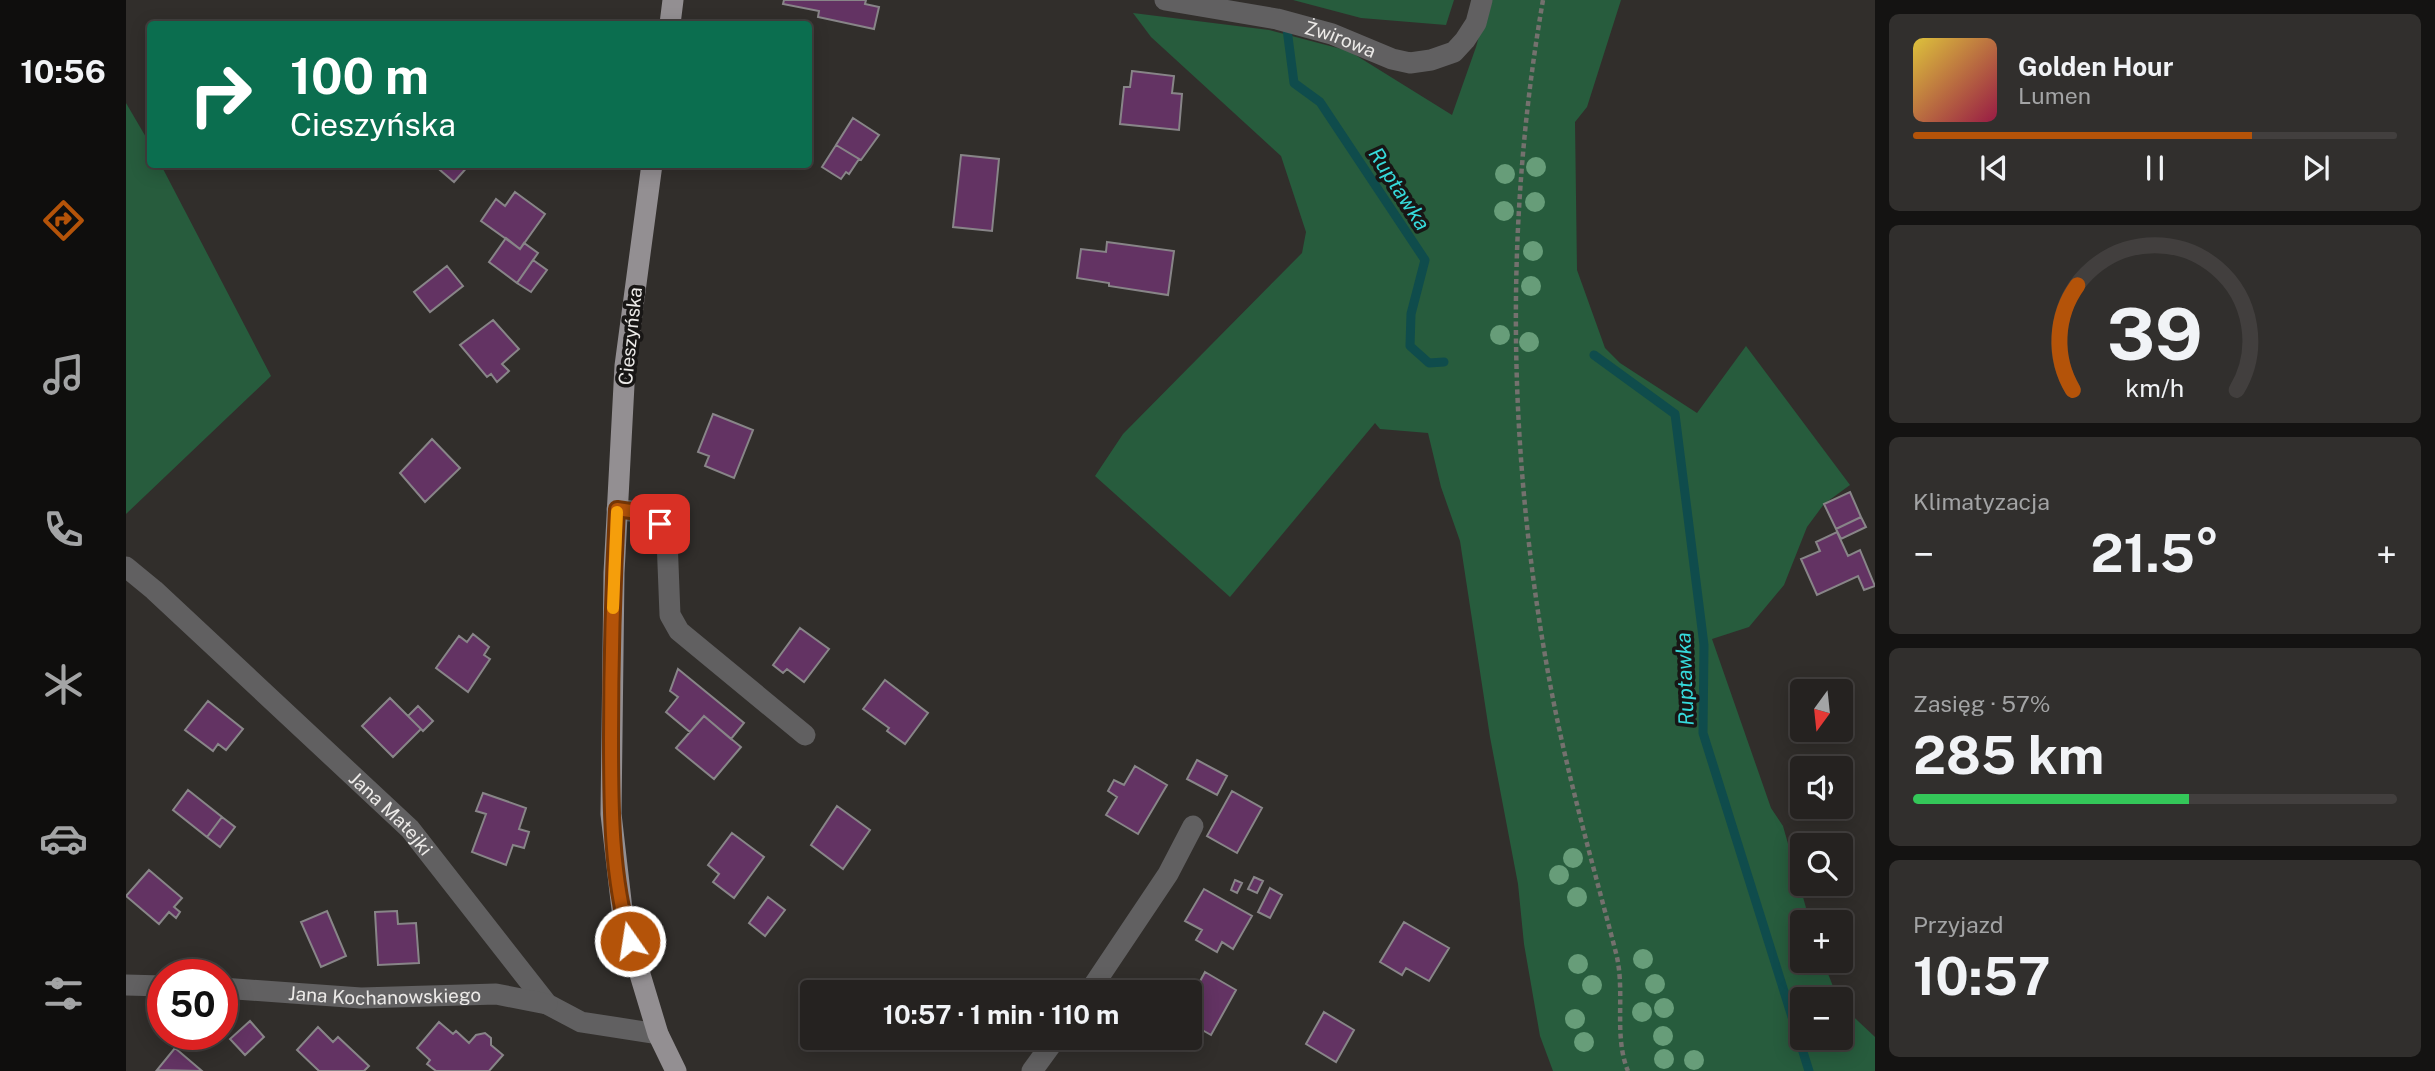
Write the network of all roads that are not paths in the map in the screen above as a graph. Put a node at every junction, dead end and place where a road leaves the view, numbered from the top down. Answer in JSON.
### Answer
{"nodes":[{"id":1,"x":673,"y":0,"type":"edge"},
{"id":2,"x":1165,"y":0,"type":"edge"},
{"id":3,"x":1482,"y":0,"type":"edge"},
{"id":4,"x":670,"y":21,"type":"edge"},
{"id":5,"x":651,"y":168,"type":"edge"},
{"id":6,"x":617,"y":509,"type":"junction"},
{"id":7,"x":126,"y":567,"type":"edge"},
{"id":8,"x":805,"y":735,"type":"dead end"},
{"id":9,"x":1193,"y":827,"type":"dead end"},
{"id":10,"x":1097,"y":980,"type":"edge"},
{"id":11,"x":126,"y":985,"type":"edge"},
{"id":12,"x":147,"y":986,"type":"edge"},
{"id":13,"x":238,"y":989,"type":"edge"},
{"id":14,"x":547,"y":1004,"type":"junction"},
{"id":15,"x":658,"y":1034,"type":"junction"},
{"id":16,"x":1047,"y":1050,"type":"edge"},
{"id":17,"x":676,"y":1071,"type":"edge"},
{"id":18,"x":1032,"y":1071,"type":"edge"}],
"edges":[{"from":1,"to":4,"type":"main road"},
{"from":2,"to":3,"type":"street","name":"Żwirowa"},
{"from":5,"to":6,"type":"main road","name":"Cieszyńska"},
{"from":6,"to":8,"type":"street"},
{"from":6,"to":15,"type":"main road","name":"Cieszyńska"},
{"from":7,"to":14,"type":"street","name":"Jana Matejki"},
{"from":9,"to":10,"type":"street"},
{"from":11,"to":12,"type":"street"},
{"from":13,"to":14,"type":"street","name":"Jana Kochanowskiego"},
{"from":14,"to":15,"type":"street","name":"Jana Matejki"},
{"from":15,"to":17,"type":"main road","name":"Cieszyńska"},
{"from":16,"to":18,"type":"street"}]}
